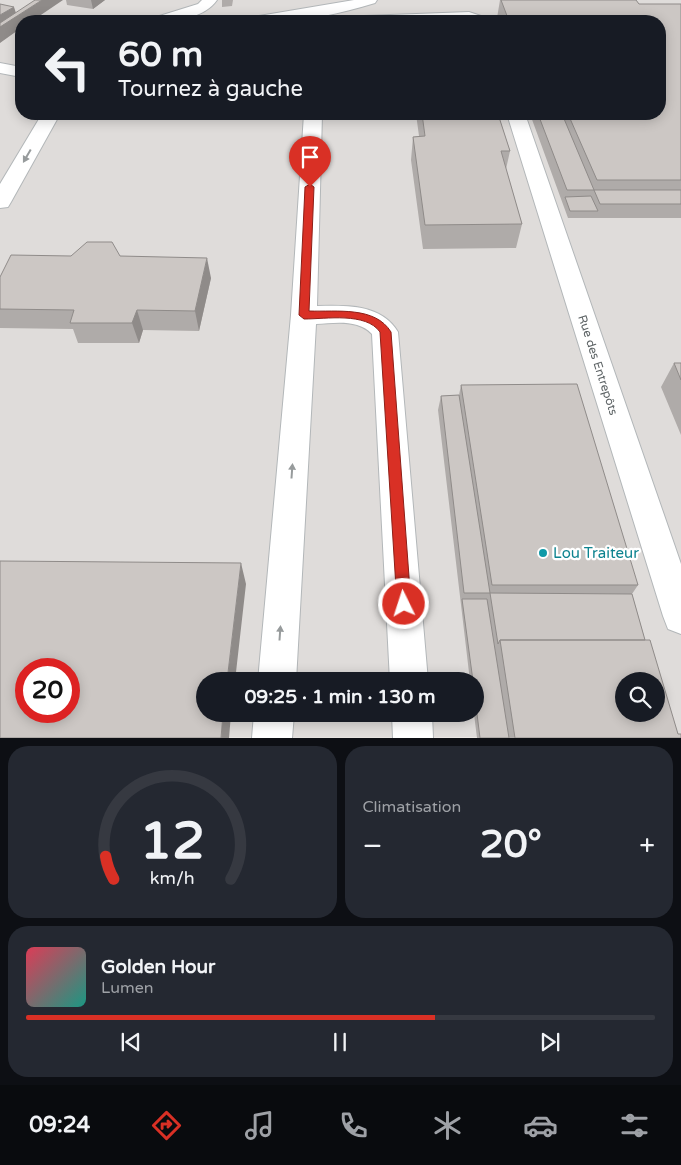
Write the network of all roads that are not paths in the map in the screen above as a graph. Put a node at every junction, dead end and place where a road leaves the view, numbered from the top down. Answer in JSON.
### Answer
{"nodes":[{"id":1,"x":210,"y":0,"type":"edge"},
{"id":2,"x":278,"y":0,"type":"edge"},
{"id":3,"x":370,"y":0,"type":"edge"},
{"id":4,"x":178,"y":15,"type":"edge"},
{"id":5,"x":287,"y":15,"type":"edge"},
{"id":6,"x":312,"y":15,"type":"edge"},
{"id":7,"x":0,"y":68,"type":"edge"},
{"id":8,"x":15,"y":71,"type":"edge"},
{"id":9,"x":48,"y":120,"type":"edge"},
{"id":10,"x":313,"y":120,"type":"edge"},
{"id":11,"x":518,"y":120,"type":"edge"},
{"id":12,"x":0,"y":202,"type":"edge"},
{"id":13,"x":304,"y":315,"type":"junction"},
{"id":14,"x":681,"y":616,"type":"edge"},
{"id":15,"x":277,"y":672,"type":"edge"},
{"id":16,"x":408,"y":672,"type":"edge"},
{"id":17,"x":273,"y":722,"type":"edge"},
{"id":18,"x":412,"y":722,"type":"edge"},
{"id":19,"x":272,"y":738,"type":"edge"},
{"id":20,"x":413,"y":738,"type":"edge"}],
"edges":[{"from":1,"to":4,"type":"street"},
{"from":2,"to":5,"type":"street"},
{"from":3,"to":6,"type":"street"},
{"from":7,"to":8,"type":"street"},
{"from":9,"to":12,"type":"street","one_way":true},
{"from":10,"to":13,"type":"street"},
{"from":11,"to":14,"type":"street","name":"Rue des Entrepôts"},
{"from":15,"to":13,"type":"street","one_way":true},
{"from":13,"to":16,"type":"street"},
{"from":17,"to":19,"type":"street"},
{"from":18,"to":20,"type":"street"}]}
